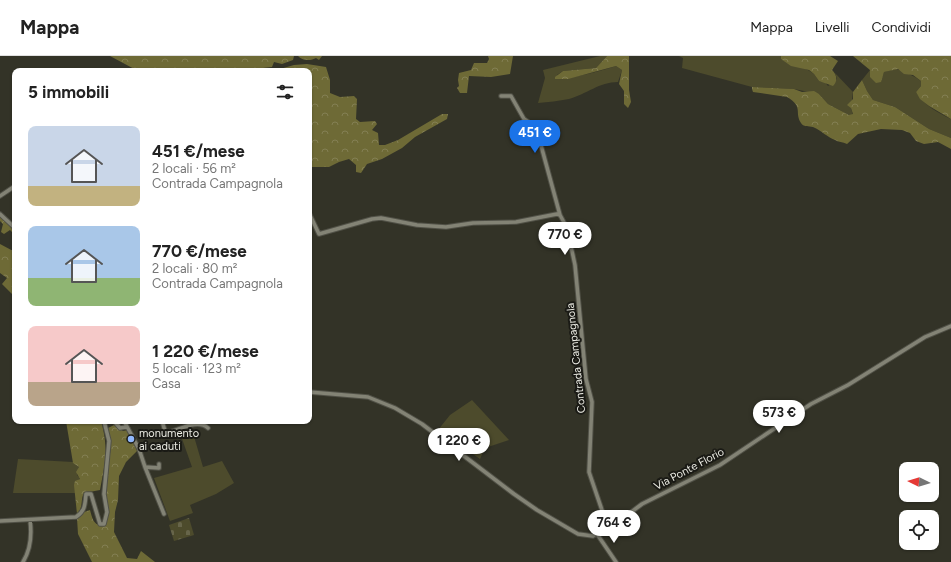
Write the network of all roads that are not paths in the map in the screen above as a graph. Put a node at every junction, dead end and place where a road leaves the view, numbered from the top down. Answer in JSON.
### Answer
{"nodes":[{"id":1,"x":501,"y":96,"type":"dead end"},
{"id":2,"x":12,"y":188,"type":"edge"},
{"id":3,"x":0,"y":196,"type":"edge"},
{"id":4,"x":0,"y":214,"type":"edge"},
{"id":5,"x":560,"y":215,"type":"junction"},
{"id":6,"x":312,"y":219,"type":"edge"},
{"id":7,"x":12,"y":225,"type":"edge"},
{"id":8,"x":951,"y":326,"type":"edge"},
{"id":9,"x":312,"y":392,"type":"edge"},
{"id":10,"x":105,"y":424,"type":"edge"},
{"id":11,"x":117,"y":424,"type":"edge"},
{"id":12,"x":125,"y":424,"type":"edge"},
{"id":13,"x":163,"y":424,"type":"edge"},
{"id":14,"x":196,"y":424,"type":"edge"},
{"id":15,"x":204,"y":424,"type":"edge"},
{"id":16,"x":126,"y":427,"type":"junction"},
{"id":17,"x":208,"y":428,"type":"dead end"},
{"id":18,"x":159,"y":464,"type":"dead end"},
{"id":19,"x":145,"y":467,"type":"junction"},
{"id":20,"x":164,"y":514,"type":"dead end"},
{"id":21,"x":30,"y":520,"type":"junction"},
{"id":22,"x":0,"y":521,"type":"edge"},
{"id":23,"x":601,"y":530,"type":"junction"},
{"id":24,"x":597,"y":534,"type":"junction"},
{"id":25,"x":23,"y":562,"type":"edge"},
{"id":26,"x":616,"y":562,"type":"edge"}],
"edges":[{"from":1,"to":5,"type":"street","name":"Contrada Campagnola"},
{"from":2,"to":3,"type":"street"},
{"from":4,"to":7,"type":"street"},
{"from":5,"to":6,"type":"street"},
{"from":5,"to":23,"type":"street","name":"Contrada Campagnola"},
{"from":8,"to":23,"type":"street","name":"Via Ponte Florio"},
{"from":9,"to":24,"type":"street"},
{"from":10,"to":21,"type":"street"},
{"from":11,"to":16,"type":"street"},
{"from":12,"to":16,"type":"street"},
{"from":13,"to":14,"type":"street"},
{"from":15,"to":17,"type":"street"},
{"from":16,"to":19,"type":"street"},
{"from":18,"to":19,"type":"street"},
{"from":19,"to":20,"type":"street"},
{"from":21,"to":22,"type":"street"},
{"from":21,"to":25,"type":"street"},
{"from":23,"to":24,"type":"street"},
{"from":24,"to":26,"type":"street"}]}
